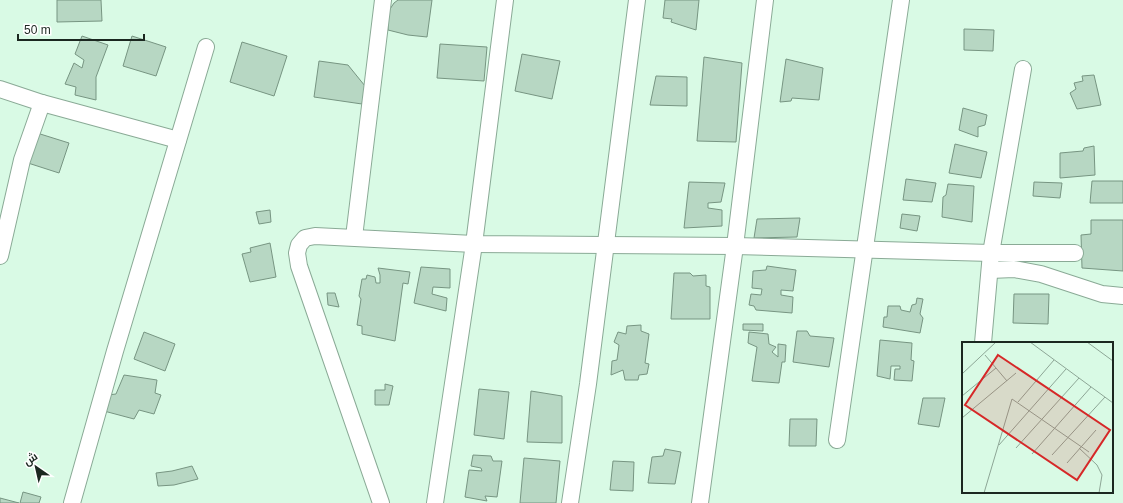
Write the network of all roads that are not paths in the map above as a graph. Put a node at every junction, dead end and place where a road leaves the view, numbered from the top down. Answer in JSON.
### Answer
{"nodes":[{"id":1,"x":383,"y":0,"type":"edge"},
{"id":2,"x":505,"y":0,"type":"edge"},
{"id":3,"x":637,"y":0,"type":"edge"},
{"id":4,"x":765,"y":0,"type":"edge"},
{"id":5,"x":901,"y":0,"type":"edge"},
{"id":6,"x":206,"y":47,"type":"dead end"},
{"id":7,"x":1023,"y":70,"type":"dead end"},
{"id":8,"x":0,"y":89,"type":"edge"},
{"id":9,"x":42,"y":103,"type":"junction"},
{"id":10,"x":178,"y":140,"type":"junction"},
{"id":11,"x":354,"y":237,"type":"junction"},
{"id":12,"x":474,"y":244,"type":"junction"},
{"id":13,"x":605,"y":246,"type":"junction"},
{"id":14,"x":734,"y":246,"type":"junction"},
{"id":15,"x":865,"y":250,"type":"junction"},
{"id":16,"x":991,"y":253,"type":"junction"},
{"id":17,"x":1075,"y":253,"type":"dead end"},
{"id":18,"x":0,"y":256,"type":"edge"},
{"id":19,"x":990,"y":270,"type":"junction"},
{"id":20,"x":1123,"y":296,"type":"edge"},
{"id":21,"x":983,"y":342,"type":"edge"},
{"id":22,"x":837,"y":440,"type":"dead end"},
{"id":23,"x":72,"y":503,"type":"edge"},
{"id":24,"x":381,"y":503,"type":"edge"},
{"id":25,"x":435,"y":503,"type":"edge"},
{"id":26,"x":570,"y":503,"type":"edge"},
{"id":27,"x":700,"y":503,"type":"edge"}],
"edges":[{"from":1,"to":11,"type":"street"},
{"from":2,"to":12,"type":"street"},
{"from":3,"to":13,"type":"street"},
{"from":4,"to":14,"type":"street"},
{"from":5,"to":15,"type":"street"},
{"from":6,"to":10,"type":"street"},
{"from":7,"to":16,"type":"street"},
{"from":8,"to":9,"type":"street"},
{"from":9,"to":10,"type":"street"},
{"from":9,"to":18,"type":"street"},
{"from":10,"to":23,"type":"street"},
{"from":11,"to":12,"type":"street"},
{"from":11,"to":24,"type":"street"},
{"from":12,"to":13,"type":"street"},
{"from":12,"to":25,"type":"street"},
{"from":13,"to":14,"type":"street"},
{"from":13,"to":26,"type":"street"},
{"from":14,"to":15,"type":"street"},
{"from":14,"to":27,"type":"street"},
{"from":15,"to":16,"type":"street"},
{"from":15,"to":22,"type":"street"},
{"from":16,"to":17,"type":"street"},
{"from":16,"to":19,"type":"street"},
{"from":19,"to":20,"type":"street"},
{"from":19,"to":21,"type":"street"}]}
